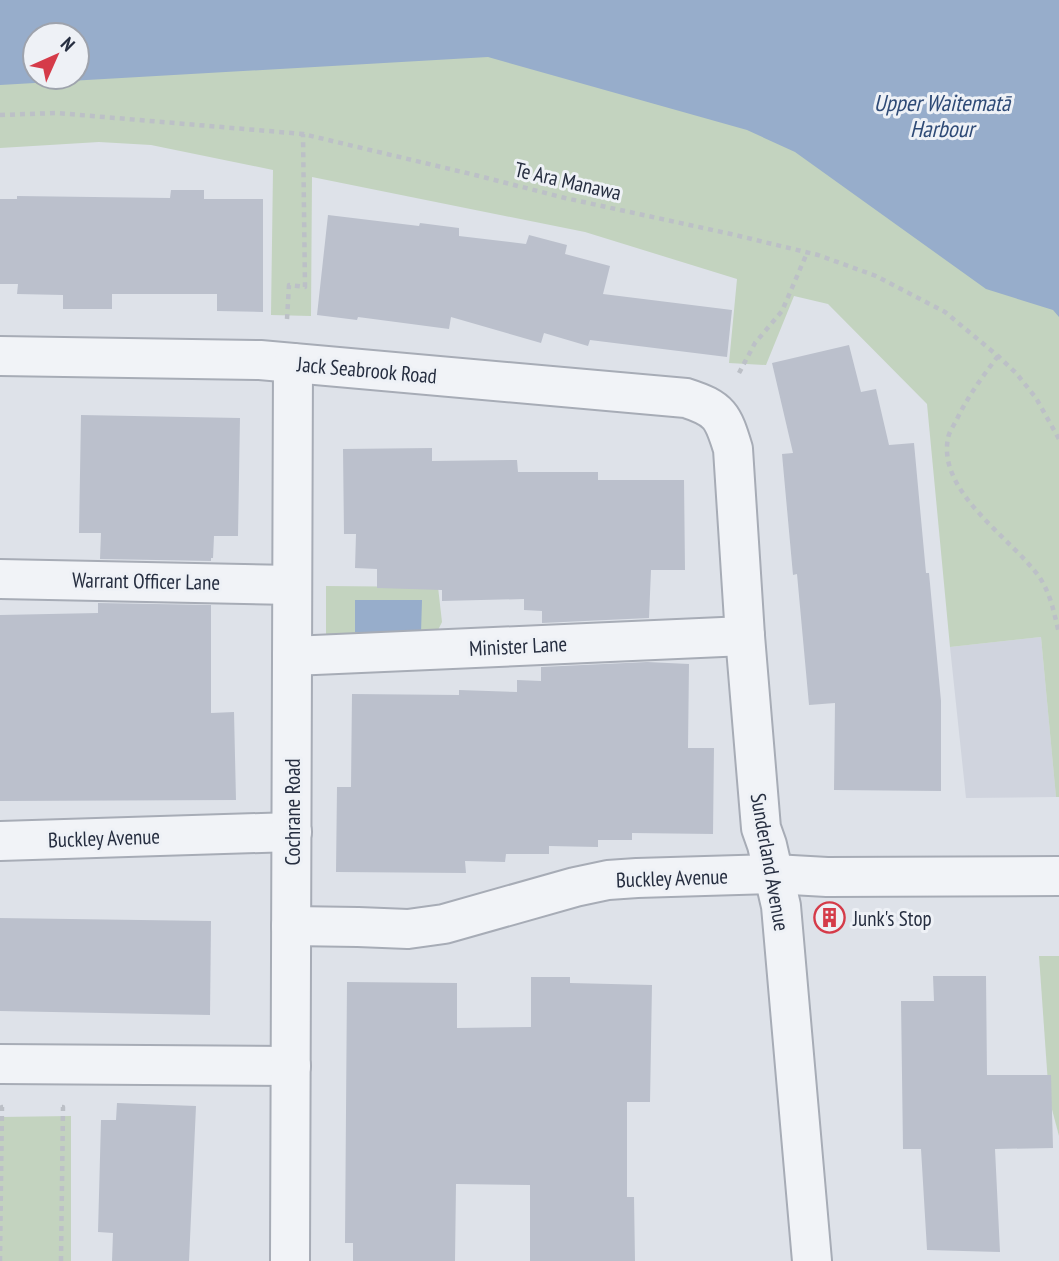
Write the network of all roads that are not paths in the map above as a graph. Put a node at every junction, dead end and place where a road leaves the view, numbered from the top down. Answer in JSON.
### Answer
{"nodes":[{"id":1,"x":0,"y":355,"type":"edge"},
{"id":2,"x":293,"y":363,"type":"junction"},
{"id":3,"x":725,"y":422,"type":"joint"},
{"id":4,"x":0,"y":579,"type":"edge"},
{"id":5,"x":292,"y":585,"type":"junction"},
{"id":6,"x":745,"y":636,"type":"junction"},
{"id":7,"x":292,"y":656,"type":"junction"},
{"id":8,"x":292,"y":832,"type":"junction"},
{"id":9,"x":0,"y":841,"type":"edge"},
{"id":10,"x":774,"y":874,"type":"junction"},
{"id":11,"x":1059,"y":876,"type":"edge"},
{"id":12,"x":291,"y":926,"type":"junction"},
{"id":13,"x":0,"y":1064,"type":"edge"},
{"id":14,"x":290,"y":1066,"type":"junction"},
{"id":15,"x":290,"y":1261,"type":"edge"},
{"id":16,"x":812,"y":1261,"type":"edge"}],
"edges":[{"from":1,"to":2,"type":"street","name":"Jack Seabrook Road"},
{"from":2,"to":3,"type":"street","name":"Jack Seabrook Road"},
{"from":2,"to":5,"type":"street","name":"Cochrane Road"},
{"from":3,"to":6,"type":"street","name":"Sunderland Avenue"},
{"from":4,"to":5,"type":"street","name":"Warrant Officer Lane"},
{"from":5,"to":7,"type":"street","name":"Cochrane Road"},
{"from":6,"to":7,"type":"street","name":"Minister Lane"},
{"from":6,"to":10,"type":"street","name":"Sunderland Avenue"},
{"from":7,"to":8,"type":"street","name":"Cochrane Road"},
{"from":8,"to":9,"type":"street","name":"Buckley Avenue"},
{"from":8,"to":12,"type":"street","name":"Cochrane Road"},
{"from":10,"to":11,"type":"street","name":"Buckley Avenue"},
{"from":10,"to":12,"type":"street","name":"Buckley Avenue"},
{"from":10,"to":16,"type":"street","name":"Sunderland Avenue"},
{"from":12,"to":14,"type":"street","name":"Cochrane Road"},
{"from":13,"to":14,"type":"street"},
{"from":14,"to":15,"type":"street","name":"Cochrane Road"}]}
